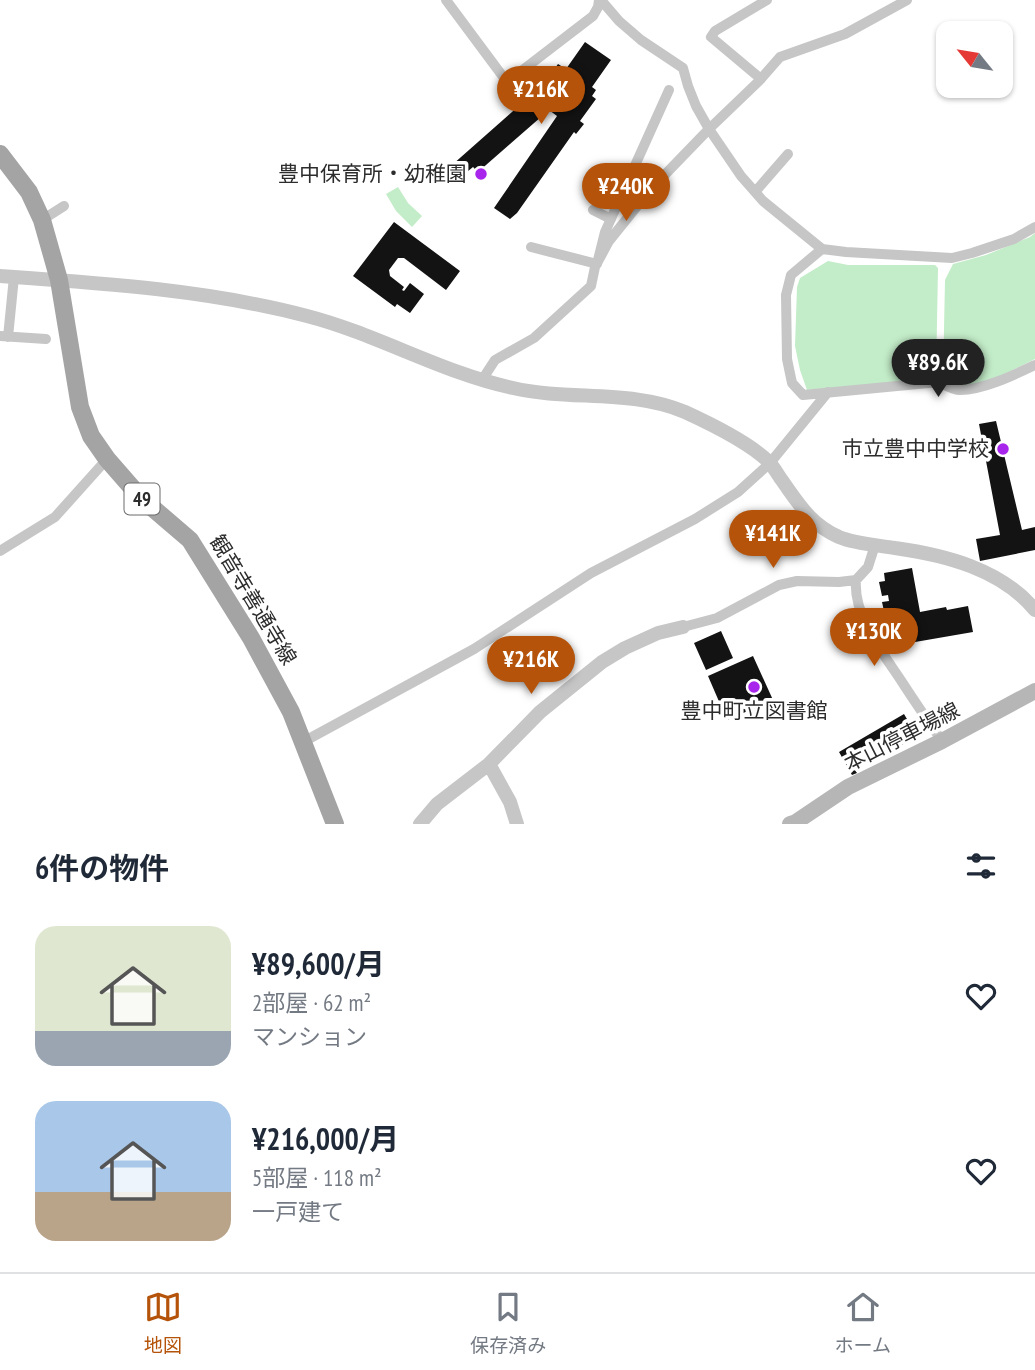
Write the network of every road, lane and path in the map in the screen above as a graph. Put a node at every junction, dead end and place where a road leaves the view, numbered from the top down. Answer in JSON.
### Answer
{"nodes":[{"id":1,"x":446,"y":0,"type":"edge"},
{"id":2,"x":600,"y":0,"type":"edge"},
{"id":3,"x":767,"y":0,"type":"edge"},
{"id":4,"x":907,"y":0,"type":"edge"},
{"id":5,"x":761,"y":79,"type":"junction"},
{"id":6,"x":669,"y":90,"type":"dead end"},
{"id":7,"x":709,"y":130,"type":"junction"},
{"id":8,"x":0,"y":153,"type":"edge"},
{"id":9,"x":788,"y":155,"type":"dead end"},
{"id":10,"x":755,"y":192,"type":"junction"},
{"id":11,"x":593,"y":210,"type":"dead end"},
{"id":12,"x":611,"y":219,"type":"junction"},
{"id":13,"x":1035,"y":227,"type":"edge"},
{"id":14,"x":531,"y":247,"type":"dead end"},
{"id":15,"x":821,"y":249,"type":"junction"},
{"id":16,"x":597,"y":264,"type":"junction"},
{"id":17,"x":7,"y":277,"type":"edge"},
{"id":18,"x":59,"y":280,"type":"junction"},
{"id":19,"x":4,"y":337,"type":"edge"},
{"id":20,"x":46,"y":340,"type":"dead end"},
{"id":21,"x":1035,"y":365,"type":"edge"},
{"id":22,"x":482,"y":380,"type":"junction"},
{"id":23,"x":828,"y":392,"type":"junction"},
{"id":24,"x":107,"y":459,"type":"junction"},
{"id":25,"x":770,"y":463,"type":"junction"},
{"id":26,"x":875,"y":545,"type":"junction"},
{"id":27,"x":0,"y":551,"type":"edge"},
{"id":28,"x":856,"y":580,"type":"junction"},
{"id":29,"x":1035,"y":610,"type":"edge"},
{"id":30,"x":683,"y":626,"type":"joint"},
{"id":31,"x":1035,"y":691,"type":"edge"},
{"id":32,"x":942,"y":741,"type":"junction"},
{"id":33,"x":303,"y":742,"type":"junction"},
{"id":34,"x":489,"y":764,"type":"junction"},
{"id":35,"x":794,"y":823,"type":"edge"},
{"id":36,"x":335,"y":824,"type":"edge"},
{"id":37,"x":420,"y":824,"type":"edge"},
{"id":38,"x":517,"y":824,"type":"edge"}],
"edges":[{"from":1,"to":2,"type":"street"},
{"from":2,"to":7,"type":"street"},
{"from":3,"to":5,"type":"street"},
{"from":4,"to":5,"type":"street"},
{"from":5,"to":7,"type":"street"},
{"from":6,"to":12,"type":"street"},
{"from":7,"to":10,"type":"street"},
{"from":7,"to":16,"type":"street"},
{"from":8,"to":18,"type":"main road","name":"観音寺善通寺線","number":"49"},
{"from":9,"to":10,"type":"street"},
{"from":10,"to":15,"type":"street"},
{"from":11,"to":12,"type":"street"},
{"from":12,"to":16,"type":"street"},
{"from":13,"to":15,"type":"street"},
{"from":14,"to":16,"type":"street"},
{"from":15,"to":23,"type":"street"},
{"from":16,"to":22,"type":"street"},
{"from":17,"to":18,"type":"street"},
{"from":17,"to":19,"type":"street"},
{"from":18,"to":22,"type":"street"},
{"from":18,"to":24,"type":"main road","name":"観音寺善通寺線","number":"49"},
{"from":19,"to":20,"type":"street"},
{"from":21,"to":23,"type":"street"},
{"from":22,"to":25,"type":"street"},
{"from":23,"to":25,"type":"street"},
{"from":24,"to":27,"type":"street"},
{"from":24,"to":33,"type":"main road","name":"観音寺善通寺線","number":"49"},
{"from":25,"to":26,"type":"street"},
{"from":25,"to":33,"type":"street"},
{"from":26,"to":28,"type":"street"},
{"from":26,"to":29,"type":"street"},
{"from":28,"to":30,"type":"street"},
{"from":28,"to":32,"type":"street"},
{"from":30,"to":34,"type":"street"},
{"from":31,"to":32,"type":"main road","name":"本山停車場線"},
{"from":32,"to":35,"type":"main road","name":"本山停車場線"},
{"from":33,"to":36,"type":"main road","name":"観音寺善通寺線","number":"49"},
{"from":34,"to":37,"type":"street"},
{"from":34,"to":38,"type":"street"}]}
